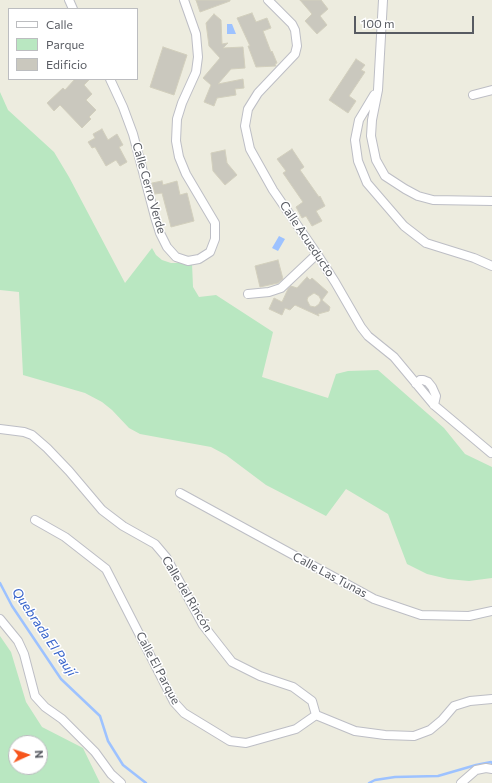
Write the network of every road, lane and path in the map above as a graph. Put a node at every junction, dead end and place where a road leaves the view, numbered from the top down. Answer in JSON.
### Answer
{"nodes":[{"id":1,"x":184,"y":0,"type":"edge"},
{"id":2,"x":268,"y":0,"type":"edge"},
{"id":3,"x":383,"y":0,"type":"edge"},
{"id":4,"x":110,"y":80,"type":"edge"},
{"id":5,"x":378,"y":90,"type":"junction"},
{"id":6,"x":492,"y":90,"type":"edge"},
{"id":7,"x":473,"y":95,"type":"dead end"},
{"id":8,"x":492,"y":201,"type":"edge"},
{"id":9,"x":317,"y":254,"type":"junction"},
{"id":10,"x":492,"y":266,"type":"edge"},
{"id":11,"x":248,"y":294,"type":"dead end"},
{"id":12,"x":0,"y":429,"type":"edge"},
{"id":13,"x":491,"y":453,"type":"dead end"},
{"id":14,"x":180,"y":493,"type":"dead end"},
{"id":15,"x":35,"y":520,"type":"dead end"},
{"id":16,"x":492,"y":611,"type":"edge"},
{"id":17,"x":0,"y":619,"type":"edge"},
{"id":18,"x":492,"y":699,"type":"edge"},
{"id":19,"x":316,"y":715,"type":"junction"},
{"id":20,"x":492,"y":769,"type":"edge"},
{"id":21,"x":122,"y":783,"type":"edge"},
{"id":22,"x":461,"y":783,"type":"edge"}],
"edges":[{"from":1,"to":4,"type":"street","name":"Calle Cerro Verde"},
{"from":2,"to":9,"type":"street","name":"Calle Acueducto"},
{"from":3,"to":5,"type":"street"},
{"from":5,"to":8,"type":"street"},
{"from":5,"to":10,"type":"street"},
{"from":6,"to":7,"type":"street"},
{"from":9,"to":11,"type":"street"},
{"from":9,"to":13,"type":"street","name":"Calle Acueducto"},
{"from":12,"to":19,"type":"street","name":"Calle del Rincón"},
{"from":14,"to":16,"type":"street","name":"Calle Las Tunas"},
{"from":15,"to":19,"type":"street","name":"Calle El Parque"},
{"from":17,"to":21,"type":"street"},
{"from":18,"to":19,"type":"street"},
{"from":20,"to":22,"type":"street"}]}
